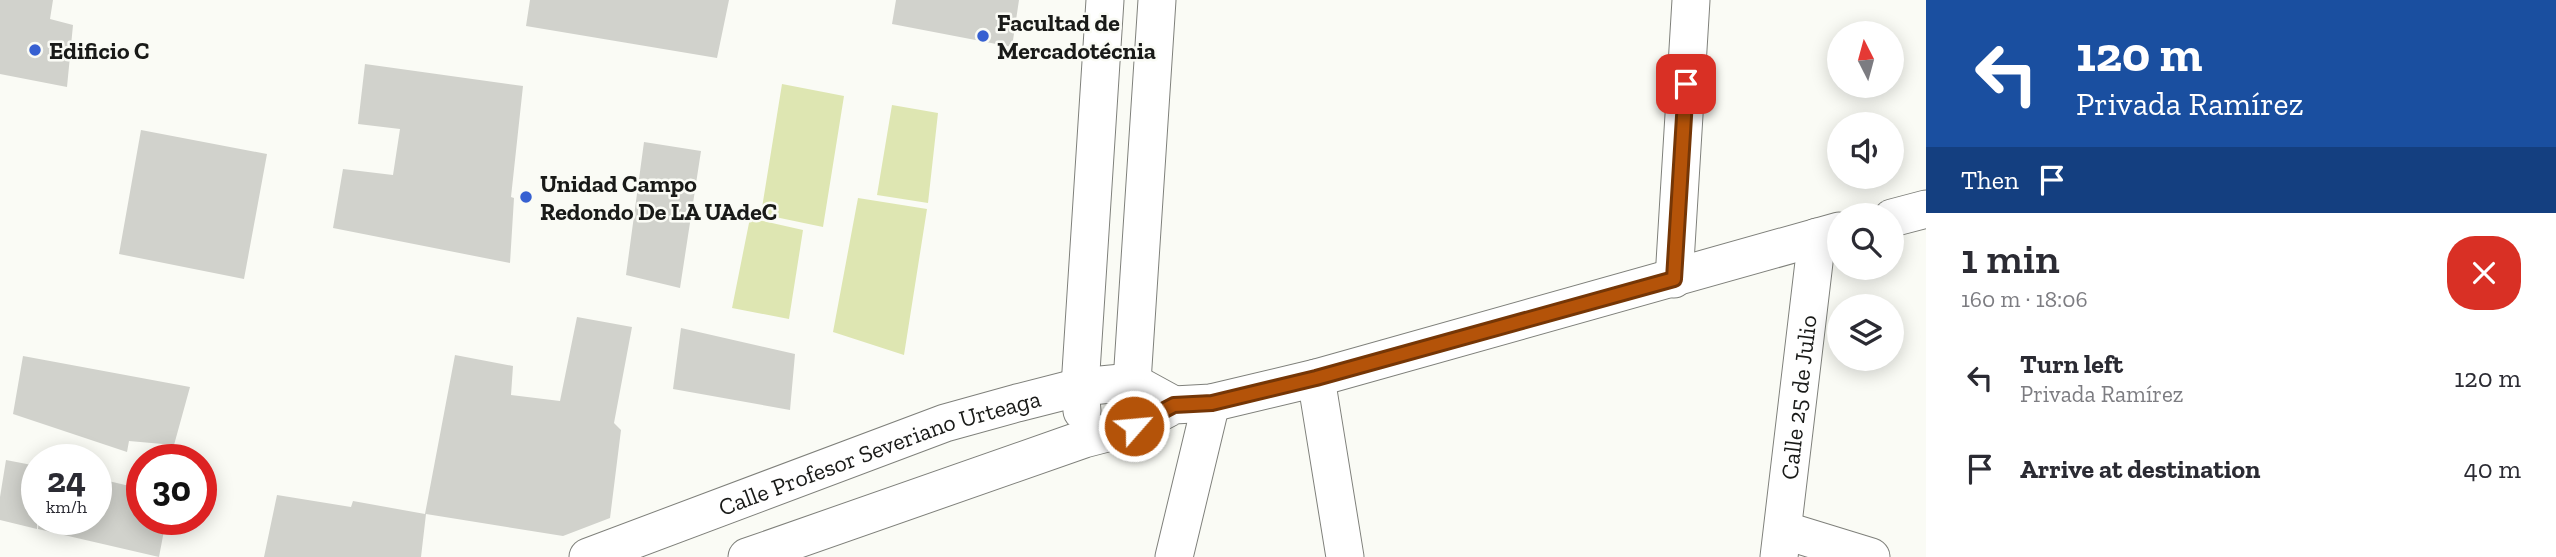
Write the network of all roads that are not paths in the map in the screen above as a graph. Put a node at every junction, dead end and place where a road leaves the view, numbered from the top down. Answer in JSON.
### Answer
{"nodes":[{"id":1,"x":1105,"y":0,"type":"edge"},
{"id":2,"x":1157,"y":0,"type":"edge"},
{"id":3,"x":1691,"y":0,"type":"edge"},
{"id":4,"x":1926,"y":209,"type":"edge"},
{"id":5,"x":1904,"y":215,"type":"edge"},
{"id":6,"x":1827,"y":234,"type":"edge"},
{"id":7,"x":1827,"y":241,"type":"edge"},
{"id":8,"x":1674,"y":279,"type":"junction"},
{"id":9,"x":1316,"y":378,"type":"junction"},
{"id":10,"x":1132,"y":382,"type":"junction"},
{"id":11,"x":1080,"y":387,"type":"junction"},
{"id":12,"x":1212,"y":403,"type":"junction"},
{"id":13,"x":1174,"y":405,"type":"junction"},
{"id":14,"x":1134,"y":426,"type":"junction"},
{"id":15,"x":1084,"y":439,"type":"junction"},
{"id":16,"x":1781,"y":543,"type":"edge"},
{"id":17,"x":588,"y":557,"type":"edge"},
{"id":18,"x":747,"y":557,"type":"edge"},
{"id":19,"x":1174,"y":557,"type":"edge"},
{"id":20,"x":1345,"y":557,"type":"edge"},
{"id":21,"x":1871,"y":557,"type":"edge"}],
"edges":[{"from":1,"to":11,"type":"street"},
{"from":2,"to":10,"type":"street"},
{"from":3,"to":8,"type":"street"},
{"from":4,"to":5,"type":"street"},
{"from":6,"to":8,"type":"street"},
{"from":7,"to":16,"type":"street","name":"Calle 25 de Julio"},
{"from":8,"to":9,"type":"street"},
{"from":9,"to":12,"type":"street"},
{"from":9,"to":20,"type":"street"},
{"from":10,"to":11,"type":"street","name":"Calle Profesor Severiano Urteaga"},
{"from":10,"to":13,"type":"street"},
{"from":10,"to":14,"type":"street"},
{"from":11,"to":15,"type":"street"},
{"from":11,"to":17,"type":"street","name":"Calle Profesor Severiano Urteaga"},
{"from":12,"to":13,"type":"street"},
{"from":12,"to":19,"type":"street"},
{"from":13,"to":14,"type":"street"},
{"from":14,"to":15,"type":"street"},
{"from":15,"to":18,"type":"street"},
{"from":16,"to":21,"type":"street"}]}
